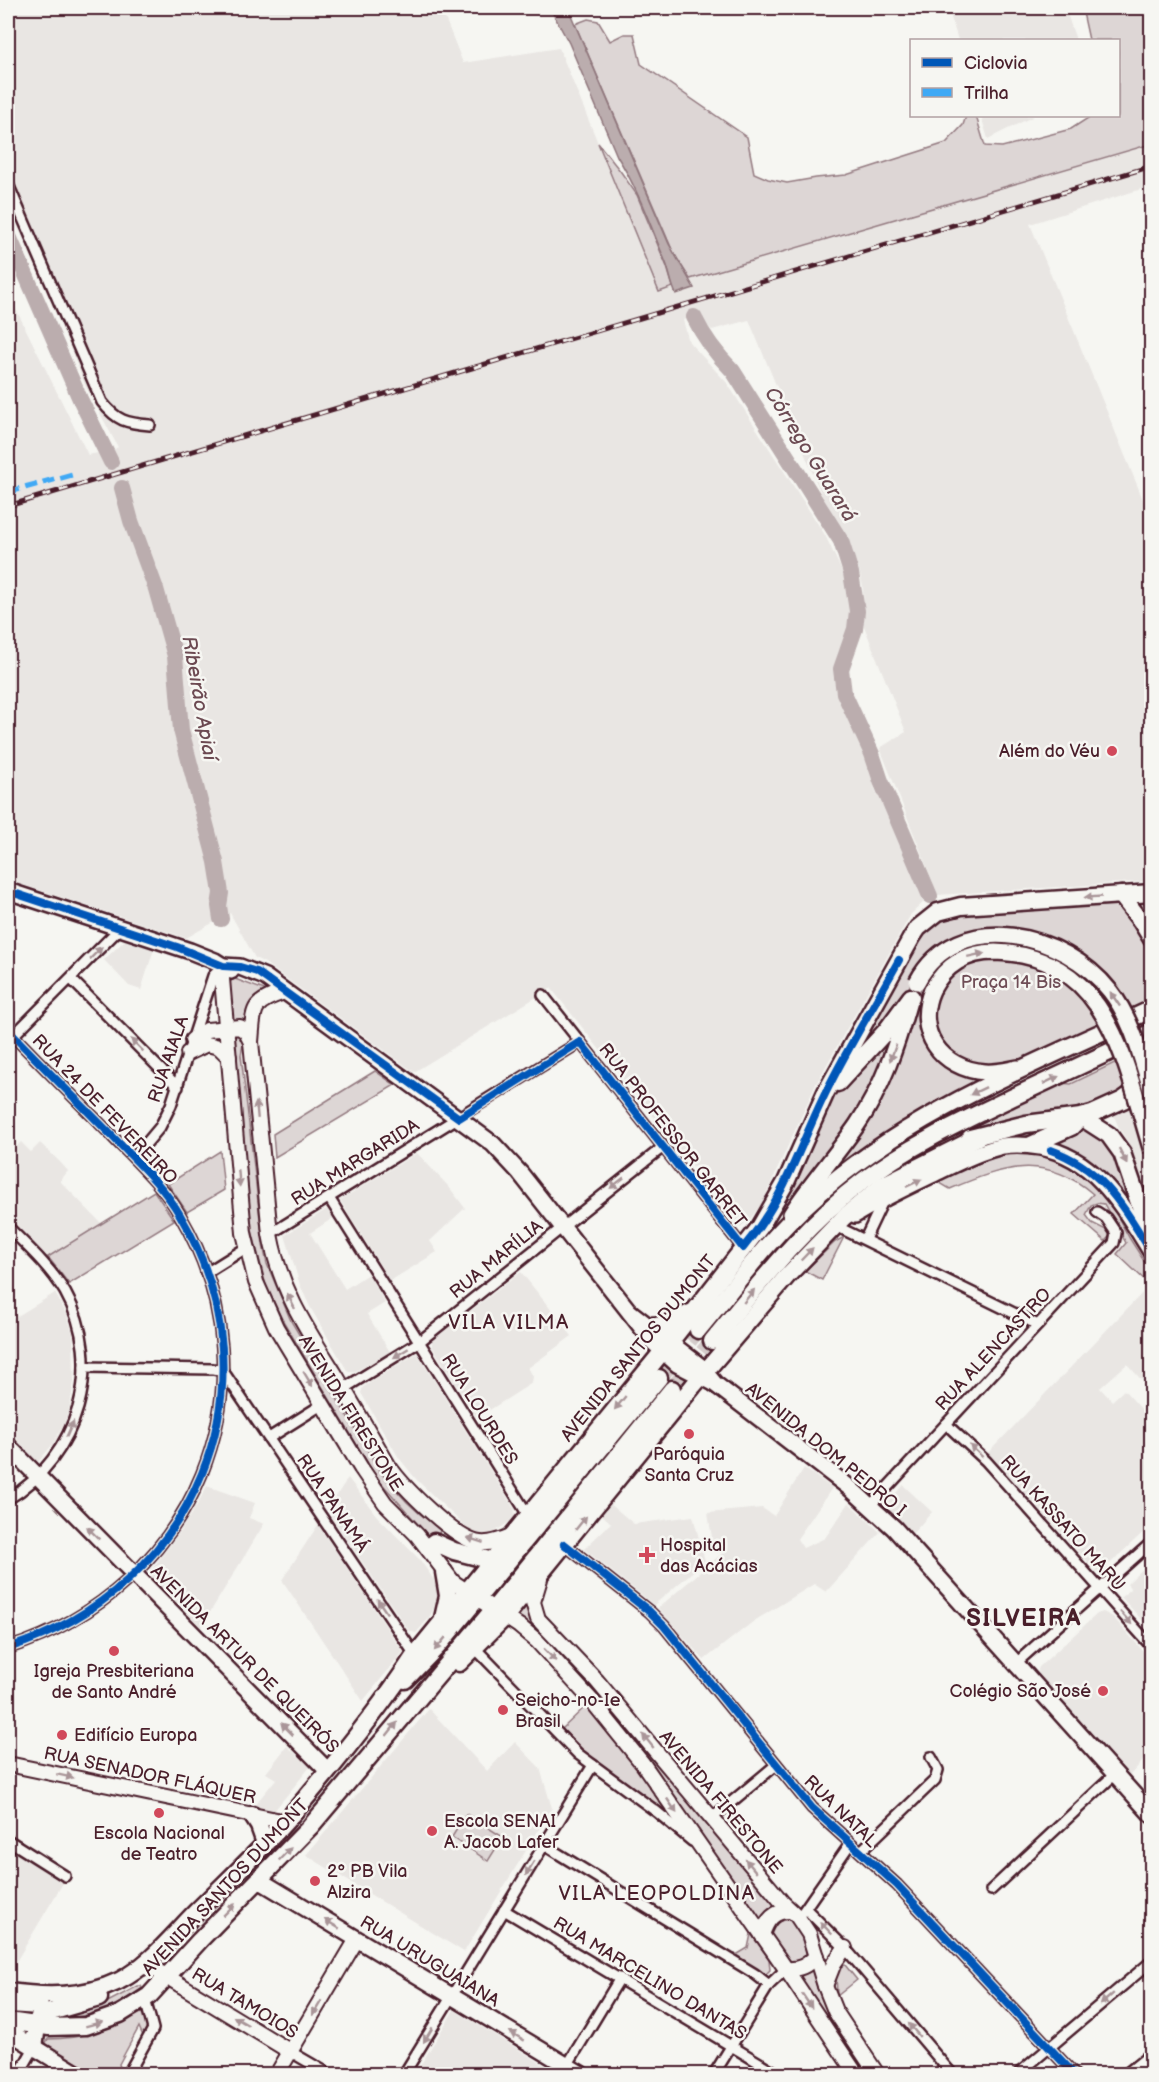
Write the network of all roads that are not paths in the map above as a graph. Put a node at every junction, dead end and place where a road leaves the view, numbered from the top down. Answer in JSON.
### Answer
{"nodes":[{"id":1,"x":8,"y":184,"type":"edge"},
{"id":2,"x":150,"y":425,"type":"dead end"},
{"id":3,"x":8,"y":891,"type":"edge"},
{"id":4,"x":1152,"y":893,"type":"edge"},
{"id":5,"x":1121,"y":895,"type":"junction"},
{"id":6,"x":121,"y":927,"type":"junction"},
{"id":7,"x":1152,"y":939,"type":"edge"},
{"id":8,"x":223,"y":966,"type":"junction"},
{"id":9,"x":71,"y":979,"type":"junction"},
{"id":10,"x":914,"y":989,"type":"junction"},
{"id":11,"x":284,"y":992,"type":"junction"},
{"id":12,"x":543,"y":995,"type":"dead end"},
{"id":13,"x":1152,"y":1009,"type":"edge"},
{"id":14,"x":226,"y":1028,"type":"junction"},
{"id":15,"x":1152,"y":1032,"type":"edge"},
{"id":16,"x":9,"y":1036,"type":"edge"},
{"id":17,"x":251,"y":1042,"type":"junction"},
{"id":18,"x":580,"y":1042,"type":"junction"},
{"id":19,"x":190,"y":1046,"type":"junction"},
{"id":20,"x":229,"y":1057,"type":"junction"},
{"id":21,"x":1031,"y":1066,"type":"junction"},
{"id":22,"x":1151,"y":1082,"type":"edge"},
{"id":23,"x":178,"y":1087,"type":"junction"},
{"id":24,"x":815,"y":1117,"type":"junction"},
{"id":25,"x":459,"y":1118,"type":"junction"},
{"id":26,"x":1081,"y":1118,"type":"junction"},
{"id":27,"x":980,"y":1136,"type":"junction"},
{"id":28,"x":1031,"y":1145,"type":"junction"},
{"id":29,"x":663,"y":1147,"type":"junction"},
{"id":30,"x":1152,"y":1151,"type":"edge"},
{"id":31,"x":904,"y":1153,"type":"junction"},
{"id":32,"x":134,"y":1158,"type":"junction"},
{"id":33,"x":885,"y":1197,"type":"junction"},
{"id":34,"x":328,"y":1198,"type":"junction"},
{"id":35,"x":1097,"y":1212,"type":"dead end"},
{"id":36,"x":563,"y":1226,"type":"junction"},
{"id":37,"x":8,"y":1227,"type":"edge"},
{"id":38,"x":833,"y":1230,"type":"junction"},
{"id":39,"x":270,"y":1234,"type":"junction"},
{"id":40,"x":778,"y":1234,"type":"junction"},
{"id":41,"x":865,"y":1239,"type":"junction"},
{"id":42,"x":1152,"y":1241,"type":"edge"},
{"id":43,"x":246,"y":1248,"type":"junction"},
{"id":44,"x":743,"y":1248,"type":"junction"},
{"id":45,"x":1152,"y":1252,"type":"edge"},
{"id":46,"x":206,"y":1273,"type":"junction"},
{"id":47,"x":693,"y":1311,"type":"junction"},
{"id":48,"x":630,"y":1312,"type":"junction"},
{"id":49,"x":1038,"y":1325,"type":"junction"},
{"id":50,"x":650,"y":1326,"type":"junction"},
{"id":51,"x":699,"y":1330,"type":"tunnel mouth"},
{"id":52,"x":712,"y":1341,"type":"tunnel mouth"},
{"id":53,"x":732,"y":1341,"type":"junction"},
{"id":54,"x":419,"y":1342,"type":"junction"},
{"id":55,"x":666,"y":1346,"type":"junction"},
{"id":56,"x":84,"y":1367,"type":"junction"},
{"id":57,"x":223,"y":1371,"type":"junction"},
{"id":58,"x":651,"y":1376,"type":"junction"},
{"id":59,"x":706,"y":1378,"type":"junction"},
{"id":60,"x":343,"y":1389,"type":"junction"},
{"id":61,"x":672,"y":1389,"type":"tunnel mouth"},
{"id":62,"x":323,"y":1404,"type":"junction"},
{"id":63,"x":677,"y":1405,"type":"junction"},
{"id":64,"x":946,"y":1424,"type":"junction"},
{"id":65,"x":269,"y":1438,"type":"junction"},
{"id":66,"x":8,"y":1446,"type":"edge"},
{"id":67,"x":38,"y":1477,"type":"junction"},
{"id":68,"x":8,"y":1499,"type":"edge"},
{"id":69,"x":870,"y":1506,"type":"junction"},
{"id":70,"x":528,"y":1515,"type":"junction"},
{"id":71,"x":442,"y":1520,"type":"junction"},
{"id":72,"x":417,"y":1535,"type":"junction"},
{"id":73,"x":511,"y":1536,"type":"junction"},
{"id":74,"x":434,"y":1542,"type":"junction"},
{"id":75,"x":1152,"y":1542,"type":"edge"},
{"id":76,"x":564,"y":1544,"type":"junction"},
{"id":77,"x":498,"y":1563,"type":"junction"},
{"id":78,"x":539,"y":1563,"type":"junction"},
{"id":79,"x":444,"y":1572,"type":"junction"},
{"id":80,"x":134,"y":1575,"type":"junction"},
{"id":81,"x":1100,"y":1588,"type":"junction"},
{"id":82,"x":471,"y":1595,"type":"junction"},
{"id":83,"x":499,"y":1614,"type":"junction"},
{"id":84,"x":442,"y":1620,"type":"junction"},
{"id":85,"x":1152,"y":1647,"type":"edge"},
{"id":86,"x":8,"y":1648,"type":"edge"},
{"id":87,"x":476,"y":1648,"type":"junction"},
{"id":88,"x":415,"y":1655,"type":"junction"},
{"id":89,"x":1015,"y":1664,"type":"junction"},
{"id":90,"x":425,"y":1689,"type":"junction"},
{"id":91,"x":389,"y":1695,"type":"junction"},
{"id":92,"x":931,"y":1757,"type":"dead end"},
{"id":93,"x":8,"y":1764,"type":"edge"},
{"id":94,"x":593,"y":1765,"type":"junction"},
{"id":95,"x":776,"y":1765,"type":"junction"},
{"id":96,"x":328,"y":1771,"type":"junction"},
{"id":97,"x":1115,"y":1774,"type":"junction"},
{"id":98,"x":338,"y":1794,"type":"junction"},
{"id":99,"x":252,"y":1815,"type":"junction"},
{"id":100,"x":1152,"y":1815,"type":"edge"},
{"id":101,"x":711,"y":1819,"type":"junction"},
{"id":102,"x":286,"y":1822,"type":"junction"},
{"id":103,"x":310,"y":1827,"type":"junction"},
{"id":104,"x":8,"y":1840,"type":"edge"},
{"id":105,"x":265,"y":1843,"type":"junction"},
{"id":106,"x":850,"y":1844,"type":"junction"},
{"id":107,"x":544,"y":1845,"type":"junction"},
{"id":108,"x":701,"y":1848,"type":"junction"},
{"id":109,"x":861,"y":1851,"type":"junction"},
{"id":110,"x":237,"y":1871,"type":"junction"},
{"id":111,"x":64,"y":1876,"type":"dead end"},
{"id":112,"x":259,"y":1880,"type":"junction"},
{"id":113,"x":991,"y":1890,"type":"dead end"},
{"id":114,"x":504,"y":1910,"type":"junction"},
{"id":115,"x":798,"y":1912,"type":"junction"},
{"id":116,"x":762,"y":1935,"type":"junction"},
{"id":117,"x":357,"y":1939,"type":"junction"},
{"id":118,"x":845,"y":1948,"type":"junction"},
{"id":119,"x":816,"y":1956,"type":"junction"},
{"id":120,"x":1152,"y":1960,"type":"edge"},
{"id":121,"x":141,"y":1966,"type":"junction"},
{"id":122,"x":786,"y":1969,"type":"junction"},
{"id":123,"x":167,"y":1977,"type":"junction"},
{"id":124,"x":620,"y":1978,"type":"junction"},
{"id":125,"x":118,"y":1981,"type":"junction"},
{"id":126,"x":769,"y":1984,"type":"junction"},
{"id":127,"x":825,"y":1986,"type":"junction"},
{"id":128,"x":8,"y":1992,"type":"edge"},
{"id":129,"x":452,"y":1996,"type":"junction"},
{"id":130,"x":145,"y":1999,"type":"junction"},
{"id":131,"x":8,"y":2004,"type":"edge"},
{"id":132,"x":65,"y":2007,"type":"junction"},
{"id":133,"x":8,"y":2021,"type":"edge"},
{"id":134,"x":37,"y":2027,"type":"junction"},
{"id":135,"x":8,"y":2031,"type":"edge"},
{"id":136,"x":731,"y":2047,"type":"junction"},
{"id":137,"x":34,"y":2048,"type":"junction"},
{"id":138,"x":1050,"y":2048,"type":"junction"},
{"id":139,"x":291,"y":2052,"type":"junction"},
{"id":140,"x":1152,"y":2053,"type":"edge"},
{"id":141,"x":565,"y":2070,"type":"edge"},
{"id":142,"x":19,"y":2074,"type":"edge"},
{"id":143,"x":78,"y":2074,"type":"edge"},
{"id":144,"x":128,"y":2074,"type":"edge"},
{"id":145,"x":277,"y":2074,"type":"edge"},
{"id":146,"x":329,"y":2074,"type":"edge"},
{"id":147,"x":404,"y":2074,"type":"edge"},
{"id":148,"x":581,"y":2074,"type":"edge"},
{"id":149,"x":714,"y":2074,"type":"edge"},
{"id":150,"x":778,"y":2074,"type":"edge"},
{"id":151,"x":856,"y":2074,"type":"edge"},
{"id":152,"x":877,"y":2074,"type":"edge"},
{"id":153,"x":952,"y":2074,"type":"edge"},
{"id":154,"x":1018,"y":2074,"type":"edge"},
{"id":155,"x":1074,"y":2074,"type":"edge"},
{"id":156,"x":1126,"y":2074,"type":"edge"}],
"edges":[{"from":1,"to":2,"type":"street"},
{"from":3,"to":6,"type":"main road"},
{"from":4,"to":5,"type":"highway"},
{"from":5,"to":7,"type":"highway"},
{"from":5,"to":24,"type":"highway","name":"AVENIDA SANTOS DUMONT","one_way":true},
{"from":6,"to":8,"type":"main road"},
{"from":9,"to":6,"type":"street","one_way":true},
{"from":8,"to":11,"type":"main road"},
{"from":8,"to":14,"type":"main road","name":"AVENIDA FIRESTONE"},
{"from":8,"to":19,"type":"street","name":"RUA AIALA"},
{"from":9,"to":16,"type":"street"},
{"from":23,"to":9,"type":"street","one_way":true},
{"from":22,"to":10,"type":"main road","one_way":true,"bridge":true},
{"from":10,"to":24,"type":"highway"},
{"from":10,"to":40,"type":"main road","one_way":true},
{"from":11,"to":17,"type":"main road","name":"AVENIDA FIRESTONE"},
{"from":11,"to":25,"type":"main road"},
{"from":12,"to":18,"type":"street","name":"RUA PROFESSOR GARRET"},
{"from":13,"to":21,"type":"highway","name":"AVENIDA SANTOS DUMONT"},
{"from":14,"to":17,"type":"main road"},
{"from":14,"to":19,"type":"main road"},
{"from":14,"to":20,"type":"main road","name":"AVENIDA FIRESTONE"},
{"from":31,"to":15,"type":"highway","one_way":true},
{"from":16,"to":32,"type":"street","name":"RUA 24 DE FEVEREIRO"},
{"from":39,"to":17,"type":"main road","name":"AVENIDA FIRESTONE","one_way":true},
{"from":18,"to":25,"type":"street","name":"RUA MARGARIDA"},
{"from":18,"to":29,"type":"street","name":"RUA PROFESSOR GARRET"},
{"from":19,"to":20,"type":"main road"},
{"from":19,"to":23,"type":"street","name":"RUA AIALA"},
{"from":20,"to":43,"type":"main road","name":"AVENIDA FIRESTONE","one_way":true},
{"from":21,"to":30,"type":"main road","one_way":true,"bridge":true},
{"from":21,"to":40,"type":"highway","name":"AVENIDA SANTOS DUMONT","one_way":true},
{"from":22,"to":26,"type":"highway"},
{"from":23,"to":32,"type":"street","name":"RUA AIALA"},
{"from":24,"to":44,"type":"highway","name":"AVENIDA SANTOS DUMONT"},
{"from":25,"to":34,"type":"street","name":"RUA MARGARIDA"},
{"from":25,"to":36,"type":"main road"},
{"from":26,"to":27,"type":"highway"},
{"from":26,"to":28,"type":"highway"},
{"from":26,"to":42,"type":"highway","one_way":true},
{"from":27,"to":31,"type":"highway"},
{"from":27,"to":38,"type":"highway","name":"AVENIDA SANTOS DUMONT"},
{"from":33,"to":28,"type":"main road","one_way":true},
{"from":28,"to":45,"type":"main road"},
{"from":29,"to":36,"type":"street","name":"RUA MARÍLIA","one_way":true},
{"from":29,"to":44,"type":"street","name":"RUA PROFESSOR GARRET"},
{"from":52,"to":31,"type":"highway","one_way":true},
{"from":32,"to":46,"type":"street","name":"RUA 24 DE FEVEREIRO"},
{"from":33,"to":38,"type":"main road"},
{"from":33,"to":41,"type":"street"},
{"from":34,"to":39,"type":"street","name":"RUA MARGARIDA"},
{"from":34,"to":54,"type":"street","name":"RUA LOURDES"},
{"from":35,"to":49,"type":"street","name":"RUA ALENCASTRO"},
{"from":36,"to":48,"type":"main road"},
{"from":36,"to":54,"type":"street","name":"RUA MARÍLIA"},
{"from":37,"to":56,"type":"street"},
{"from":38,"to":41,"type":"street"},
{"from":53,"to":38,"type":"highway","name":"AVENIDA SANTOS DUMONT","one_way":true},
{"from":60,"to":39,"type":"main road","name":"AVENIDA FIRESTONE","one_way":true},
{"from":40,"to":51,"type":"highway","name":"AVENIDA SANTOS DUMONT"},
{"from":41,"to":49,"type":"street"},
{"from":43,"to":46,"type":"street"},
{"from":43,"to":62,"type":"main road","name":"AVENIDA FIRESTONE","one_way":true},
{"from":44,"to":47,"type":"highway","name":"AVENIDA SANTOS DUMONT"},
{"from":46,"to":57,"type":"street","name":"RUA 24 DE FEVEREIRO"},
{"from":47,"to":50,"type":"highway"},
{"from":47,"to":53,"type":"highway"},
{"from":47,"to":55,"type":"highway","name":"AVENIDA SANTOS DUMONT"},
{"from":48,"to":50,"type":"main road"},
{"from":48,"to":55,"type":"main road"},
{"from":49,"to":64,"type":"street","name":"RUA ALENCASTRO"},
{"from":50,"to":55,"type":"main road"},
{"from":53,"to":59,"type":"highway","name":"AVENIDA SANTOS DUMONT"},
{"from":54,"to":60,"type":"street","name":"RUA MARÍLIA","one_way":true},
{"from":54,"to":70,"type":"street","name":"RUA LOURDES"},
{"from":55,"to":58,"type":"highway","name":"AVENIDA SANTOS DUMONT"},
{"from":55,"to":59,"type":"main road","name":"AVENIDA DOM PEDRO I"},
{"from":56,"to":57,"type":"street"},
{"from":67,"to":56,"type":"street","one_way":true},
{"from":57,"to":65,"type":"street","name":"RUA PANAMÁ"},
{"from":57,"to":80,"type":"street","name":"RUA 24 DE FEVEREIRO"},
{"from":58,"to":63,"type":"highway"},
{"from":58,"to":70,"type":"highway","name":"AVENIDA SANTOS DUMONT","one_way":true},
{"from":58,"to":77,"type":"highway","name":"AVENIDA SANTOS DUMONT"},
{"from":59,"to":63,"type":"highway","name":"AVENIDA SANTOS DUMONT"},
{"from":59,"to":69,"type":"main road","name":"AVENIDA DOM PEDRO I"},
{"from":60,"to":71,"type":"main road","name":"AVENIDA FIRESTONE"},
{"from":61,"to":78,"type":"highway","name":"AVENIDA SANTOS DUMONT"},
{"from":62,"to":65,"type":"street"},
{"from":62,"to":72,"type":"main road","name":"AVENIDA FIRESTONE"},
{"from":76,"to":63,"type":"highway","name":"AVENIDA SANTOS DUMONT","one_way":true},
{"from":64,"to":69,"type":"street","name":"RUA ALENCASTRO"},
{"from":81,"to":64,"type":"street","name":"RUA KASSATO MARU","one_way":true},
{"from":88,"to":65,"type":"street","name":"RUA PANAMÁ","one_way":true},
{"from":66,"to":67,"type":"main road","name":"AVENIDA ARTUR DE QUEIRÓS"},
{"from":67,"to":68,"type":"street"},
{"from":80,"to":67,"type":"main road","name":"AVENIDA ARTUR DE QUEIRÓS","one_way":true},
{"from":69,"to":89,"type":"main road","name":"AVENIDA DOM PEDRO I"},
{"from":70,"to":73,"type":"highway","name":"AVENIDA SANTOS DUMONT"},
{"from":73,"to":71,"type":"main road","name":"AVENIDA FIRESTONE","one_way":true},
{"from":71,"to":74,"type":"main road"},
{"from":72,"to":74,"type":"main road"},
{"from":72,"to":79,"type":"main road","name":"AVENIDA FIRESTONE"},
{"from":73,"to":77,"type":"highway","name":"AVENIDA SANTOS DUMONT"},
{"from":74,"to":77,"type":"highway"},
{"from":75,"to":81,"type":"street"},
{"from":76,"to":78,"type":"highway","name":"AVENIDA SANTOS DUMONT"},
{"from":76,"to":95,"type":"street","name":"RUA NATAL"},
{"from":77,"to":78,"type":"highway"},
{"from":77,"to":82,"type":"highway","name":"AVENIDA SANTOS DUMONT"},
{"from":78,"to":83,"type":"highway","name":"AVENIDA SANTOS DUMONT"},
{"from":101,"to":78,"type":"main road","name":"AVENIDA FIRESTONE","one_way":true},
{"from":79,"to":82,"type":"main road","name":"AVENIDA FIRESTONE"},
{"from":79,"to":84,"type":"highway"},
{"from":80,"to":86,"type":"street","name":"RUA 24 DE FEVEREIRO"},
{"from":96,"to":80,"type":"main road","name":"AVENIDA ARTUR DE QUEIRÓS","one_way":true},
{"from":81,"to":85,"type":"street","name":"RUA KASSATO MARU","one_way":true},
{"from":81,"to":89,"type":"street"},
{"from":82,"to":83,"type":"main road","name":"AVENIDA FIRESTONE"},
{"from":82,"to":84,"type":"highway","name":"AVENIDA SANTOS DUMONT"},
{"from":82,"to":91,"type":"highway","name":"AVENIDA SANTOS DUMONT","one_way":true},
{"from":83,"to":87,"type":"highway","name":"AVENIDA SANTOS DUMONT"},
{"from":83,"to":90,"type":"highway","name":"AVENIDA SANTOS DUMONT"},
{"from":83,"to":108,"type":"main road","name":"AVENIDA FIRESTONE","one_way":true},
{"from":84,"to":88,"type":"highway","name":"AVENIDA SANTOS DUMONT"},
{"from":87,"to":90,"type":"highway","name":"AVENIDA SANTOS DUMONT"},
{"from":87,"to":94,"type":"street"},
{"from":88,"to":91,"type":"highway","name":"AVENIDA SANTOS DUMONT"},
{"from":89,"to":97,"type":"main road","name":"AVENIDA DOM PEDRO I"},
{"from":98,"to":90,"type":"highway","name":"AVENIDA SANTOS DUMONT","one_way":true},
{"from":91,"to":96,"type":"highway","name":"AVENIDA SANTOS DUMONT"},
{"from":92,"to":109,"type":"street"},
{"from":93,"to":99,"type":"main road","name":"RUA SENADOR FLÁQUER","one_way":true},
{"from":94,"to":107,"type":"street"},
{"from":94,"to":108,"type":"street"},
{"from":95,"to":101,"type":"street"},
{"from":95,"to":106,"type":"street","name":"RUA NATAL"},
{"from":96,"to":98,"type":"highway"},
{"from":96,"to":102,"type":"highway","name":"AVENIDA SANTOS DUMONT"},
{"from":97,"to":100,"type":"main road","name":"AVENIDA DOM PEDRO I"},
{"from":97,"to":113,"type":"street"},
{"from":98,"to":103,"type":"highway","name":"AVENIDA SANTOS DUMONT"},
{"from":99,"to":102,"type":"main road","name":"RUA SENADOR FLÁQUER"},
{"from":99,"to":105,"type":"highway"},
{"from":115,"to":101,"type":"main road","name":"AVENIDA FIRESTONE","one_way":true},
{"from":102,"to":103,"type":"highway"},
{"from":102,"to":105,"type":"highway","name":"AVENIDA SANTOS DUMONT"},
{"from":112,"to":103,"type":"highway","name":"AVENIDA SANTOS DUMONT","one_way":true},
{"from":104,"to":111,"type":"street"},
{"from":105,"to":110,"type":"highway","name":"AVENIDA SANTOS DUMONT"},
{"from":106,"to":109,"type":"street","name":"RUA NATAL"},
{"from":106,"to":115,"type":"street"},
{"from":107,"to":114,"type":"street","one_way":true},
{"from":107,"to":126,"type":"street"},
{"from":108,"to":116,"type":"main road","name":"AVENIDA FIRESTONE"},
{"from":109,"to":138,"type":"street","name":"RUA NATAL"},
{"from":110,"to":112,"type":"highway"},
{"from":110,"to":121,"type":"highway","name":"AVENIDA SANTOS DUMONT"},
{"from":117,"to":112,"type":"main road","name":"RUA URUGUAIANA","one_way":true},
{"from":123,"to":112,"type":"highway","name":"AVENIDA SANTOS DUMONT","one_way":true},
{"from":114,"to":124,"type":"street","name":"RUA MARCELINO DANTAS"},
{"from":114,"to":129,"type":"street"},
{"from":115,"to":116,"type":"main road"},
{"from":118,"to":115,"type":"street","one_way":true},
{"from":115,"to":119,"type":"main road","name":"AVENIDA FIRESTONE"},
{"from":116,"to":122,"type":"main road","name":"AVENIDA FIRESTONE"},
{"from":117,"to":129,"type":"main road","name":"RUA URUGUAIANA"},
{"from":117,"to":139,"type":"main road","one_way":true},
{"from":118,"to":127,"type":"main road"},
{"from":153,"to":118,"type":"street","one_way":true},
{"from":119,"to":122,"type":"main road"},
{"from":119,"to":127,"type":"main road","name":"AVENIDA FIRESTONE"},
{"from":120,"to":138,"type":"street","one_way":true},
{"from":121,"to":123,"type":"main road","name":"RUA TAMOIOS"},
{"from":121,"to":125,"type":"highway","name":"AVENIDA SANTOS DUMONT"},
{"from":122,"to":126,"type":"street"},
{"from":122,"to":151,"type":"main road","name":"AVENIDA FIRESTONE","one_way":true},
{"from":123,"to":130,"type":"highway","name":"AVENIDA SANTOS DUMONT"},
{"from":139,"to":123,"type":"main road","name":"RUA TAMOIOS","one_way":true},
{"from":124,"to":136,"type":"street","name":"RUA MARCELINO DANTAS"},
{"from":124,"to":141,"type":"street"},
{"from":125,"to":128,"type":"highway","name":"AVENIDA SANTOS DUMONT"},
{"from":125,"to":132,"type":"highway"},
{"from":126,"to":136,"type":"street"},
{"from":127,"to":152,"type":"main road","name":"AVENIDA FIRESTONE"},
{"from":141,"to":129,"type":"main road","name":"RUA URUGUAIANA","one_way":true},
{"from":129,"to":147,"type":"street","one_way":true},
{"from":134,"to":130,"type":"highway","name":"AVENIDA SANTOS DUMONT","one_way":true},
{"from":130,"to":144,"type":"street"},
{"from":131,"to":132,"type":"highway"},
{"from":132,"to":134,"type":"highway"},
{"from":133,"to":134,"type":"highway","name":"AVENIDA SANTOS DUMONT"},
{"from":134,"to":137,"type":"highway"},
{"from":135,"to":137,"type":"main road"},
{"from":136,"to":149,"type":"street"},
{"from":136,"to":150,"type":"street","name":"RUA MARCELINO DANTAS"},
{"from":137,"to":142,"type":"street"},
{"from":137,"to":143,"type":"main road"},
{"from":138,"to":154,"type":"street"},
{"from":138,"to":155,"type":"street","name":"RUA NATAL"},
{"from":139,"to":145,"type":"main road"},
{"from":139,"to":146,"type":"street","name":"RUA TAMOIOS"},
{"from":140,"to":156,"type":"street"},
{"from":141,"to":148,"type":"main road","name":"RUA URUGUAIANA"}]}
